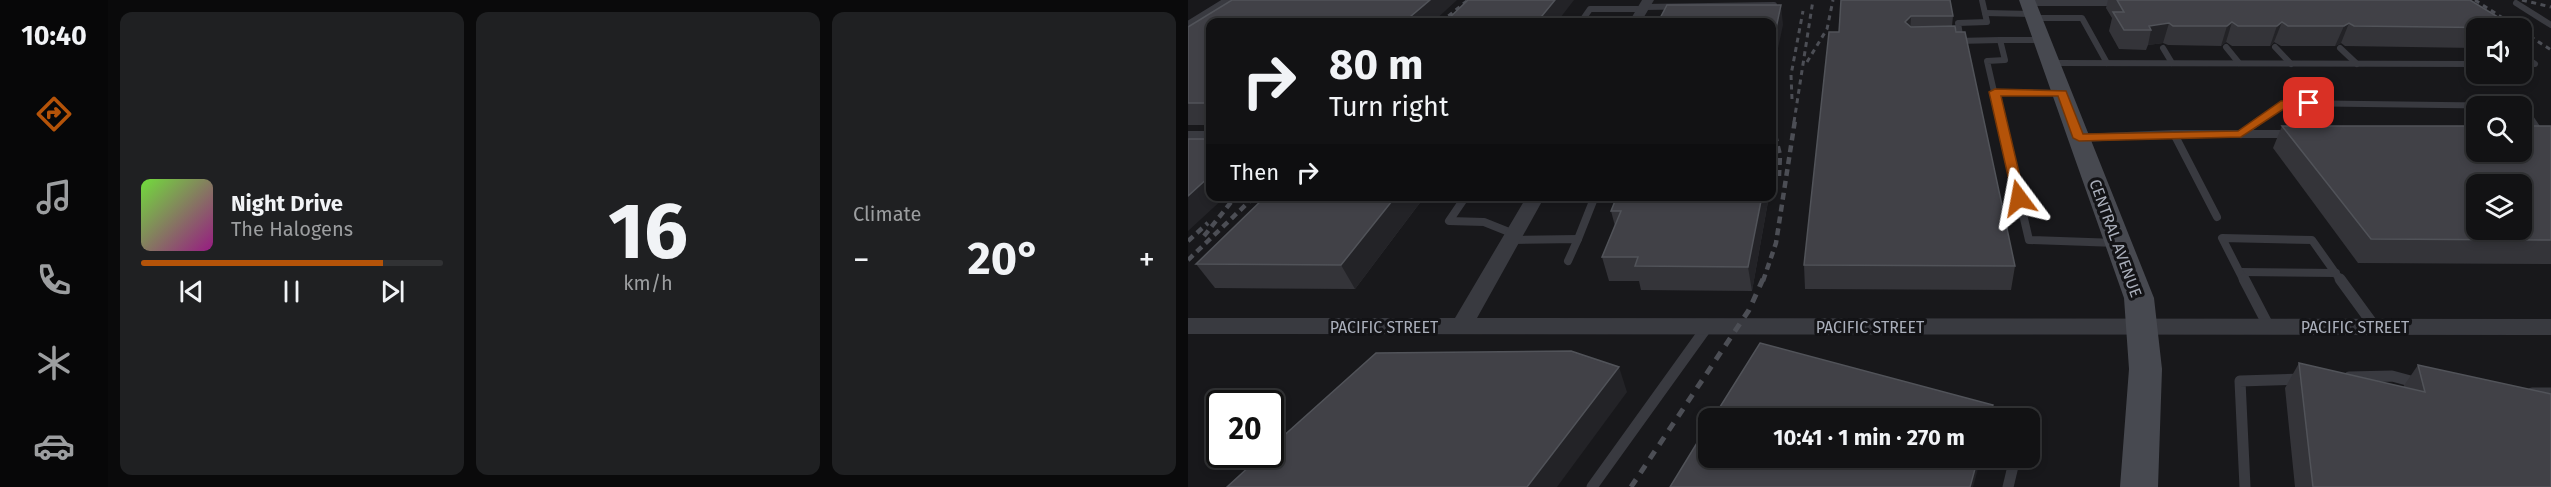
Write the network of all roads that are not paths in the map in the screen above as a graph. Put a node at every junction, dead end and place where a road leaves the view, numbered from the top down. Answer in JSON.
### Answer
{"nodes":[{"id":1,"x":1227,"y":0,"type":"edge"},
{"id":2,"x":1982,"y":0,"type":"edge"},
{"id":3,"x":2125,"y":3,"type":"edge"},
{"id":4,"x":2516,"y":3,"type":"dead end"},
{"id":5,"x":1645,"y":5,"type":"edge"},
{"id":6,"x":1774,"y":5,"type":"edge"},
{"id":7,"x":1985,"y":13,"type":"junction"},
{"id":8,"x":2032,"y":15,"type":"edge"},
{"id":9,"x":1584,"y":18,"type":"edge"},
{"id":10,"x":1637,"y":18,"type":"edge"},
{"id":11,"x":1188,"y":24,"type":"edge"},
{"id":12,"x":2551,"y":25,"type":"edge"},
{"id":13,"x":2000,"y":40,"type":"junction"},
{"id":14,"x":1951,"y":41,"type":"edge"},
{"id":15,"x":1961,"y":41,"type":"junction"},
{"id":16,"x":2226,"y":47,"type":"dead end"},
{"id":17,"x":2275,"y":47,"type":"dead end"},
{"id":18,"x":2163,"y":48,"type":"dead end"},
{"id":19,"x":2340,"y":48,"type":"dead end"},
{"id":20,"x":2051,"y":63,"type":"junction"},
{"id":21,"x":2107,"y":63,"type":"junction"},
{"id":22,"x":2172,"y":63,"type":"junction"},
{"id":23,"x":2239,"y":63,"type":"junction"},
{"id":24,"x":2291,"y":64,"type":"junction"},
{"id":25,"x":2357,"y":64,"type":"junction"},
{"id":26,"x":2466,"y":64,"type":"edge"},
{"id":27,"x":1995,"y":92,"type":"junction"},
{"id":28,"x":2062,"y":93,"type":"junction"},
{"id":29,"x":2466,"y":106,"type":"edge"},
{"id":30,"x":2532,"y":122,"type":"edge"},
{"id":31,"x":2174,"y":134,"type":"junction"},
{"id":32,"x":2241,"y":134,"type":"junction"},
{"id":33,"x":2300,"y":134,"type":"edge"},
{"id":34,"x":1188,"y":135,"type":"edge"},
{"id":35,"x":1206,"y":135,"type":"edge"},
{"id":36,"x":2532,"y":135,"type":"edge"},
{"id":37,"x":2079,"y":138,"type":"junction"},
{"id":38,"x":1463,"y":201,"type":"edge"},
{"id":39,"x":1533,"y":201,"type":"edge"},
{"id":40,"x":1593,"y":201,"type":"edge"},
{"id":41,"x":2217,"y":217,"type":"dead end"},
{"id":42,"x":1512,"y":237,"type":"junction"},
{"id":43,"x":1578,"y":239,"type":"junction"},
{"id":44,"x":2120,"y":243,"type":"junction"},
{"id":45,"x":1568,"y":261,"type":"dead end"},
{"id":46,"x":2241,"y":272,"type":"junction"},
{"id":47,"x":2336,"y":273,"type":"junction"},
{"id":48,"x":1188,"y":326,"type":"edge"},
{"id":49,"x":1461,"y":327,"type":"junction"},
{"id":50,"x":1707,"y":327,"type":"junction"},
{"id":51,"x":2144,"y":327,"type":"junction"},
{"id":52,"x":2269,"y":327,"type":"junction"},
{"id":53,"x":2375,"y":327,"type":"junction"},
{"id":54,"x":2551,"y":327,"type":"edge"},
{"id":55,"x":2310,"y":378,"type":"edge"},
{"id":56,"x":2334,"y":378,"type":"edge"},
{"id":57,"x":2426,"y":385,"type":"edge"},
{"id":58,"x":2517,"y":393,"type":"edge"},
{"id":59,"x":2551,"y":393,"type":"edge"},
{"id":60,"x":2012,"y":468,"type":"edge"},
{"id":61,"x":1592,"y":487,"type":"edge"},
{"id":62,"x":2007,"y":487,"type":"edge"},
{"id":63,"x":2139,"y":487,"type":"edge"},
{"id":64,"x":2245,"y":487,"type":"edge"}],
"edges":[{"from":1,"to":11,"type":"lane"},
{"from":2,"to":7,"type":"lane"},
{"from":3,"to":8,"type":"lane"},
{"from":4,"to":12,"type":"lane"},
{"from":5,"to":6,"type":"lane"},
{"from":5,"to":9,"type":"lane"},
{"from":5,"to":10,"type":"street"},
{"from":7,"to":8,"type":"lane"},
{"from":7,"to":15,"type":"lane"},
{"from":8,"to":13,"type":"lane"},
{"from":8,"to":20,"type":"street","name":"CENTRAL AVENUE"},
{"from":8,"to":21,"type":"lane"},
{"from":13,"to":15,"type":"lane"},
{"from":13,"to":27,"type":"lane"},
{"from":14,"to":15,"type":"lane"},
{"from":16,"to":23,"type":"lane"},
{"from":17,"to":24,"type":"lane"},
{"from":18,"to":22,"type":"lane"},
{"from":19,"to":25,"type":"lane"},
{"from":20,"to":21,"type":"lane"},
{"from":20,"to":28,"type":"street","name":"CENTRAL AVENUE"},
{"from":21,"to":22,"type":"lane"},
{"from":22,"to":23,"type":"lane"},
{"from":23,"to":24,"type":"lane"},
{"from":24,"to":25,"type":"lane"},
{"from":25,"to":26,"type":"lane"},
{"from":27,"to":28,"type":"lane"},
{"from":27,"to":44,"type":"lane"},
{"from":28,"to":37,"type":"street","name":"CENTRAL AVENUE"},
{"from":29,"to":32,"type":"lane"},
{"from":30,"to":36,"type":"lane"},
{"from":31,"to":32,"type":"lane"},
{"from":31,"to":37,"type":"lane"},
{"from":31,"to":41,"type":"lane"},
{"from":32,"to":33,"type":"lane"},
{"from":34,"to":35,"type":"lane"},
{"from":37,"to":44,"type":"street","name":"CENTRAL AVENUE"},
{"from":38,"to":42,"type":"lane"},
{"from":39,"to":42,"type":"street"},
{"from":40,"to":43,"type":"lane"},
{"from":42,"to":43,"type":"lane"},
{"from":42,"to":49,"type":"street"},
{"from":43,"to":45,"type":"lane"},
{"from":44,"to":51,"type":"street","name":"CENTRAL AVENUE"},
{"from":46,"to":47,"type":"lane"},
{"from":46,"to":47,"type":"lane"},
{"from":46,"to":52,"type":"lane"},
{"from":47,"to":53,"type":"lane"},
{"from":48,"to":49,"type":"street","name":"PACIFIC STREET"},
{"from":49,"to":50,"type":"street","name":"PACIFIC STREET"},
{"from":50,"to":51,"type":"street","name":"PACIFIC STREET"},
{"from":50,"to":61,"type":"lane"},
{"from":51,"to":52,"type":"street","name":"PACIFIC STREET"},
{"from":51,"to":63,"type":"street","name":"CENTRAL AVENUE"},
{"from":52,"to":53,"type":"street","name":"PACIFIC STREET"},
{"from":53,"to":54,"type":"street","name":"PACIFIC STREET"},
{"from":55,"to":64,"type":"lane"},
{"from":56,"to":57,"type":"lane"},
{"from":58,"to":59,"type":"lane"},
{"from":60,"to":62,"type":"lane"}]}
